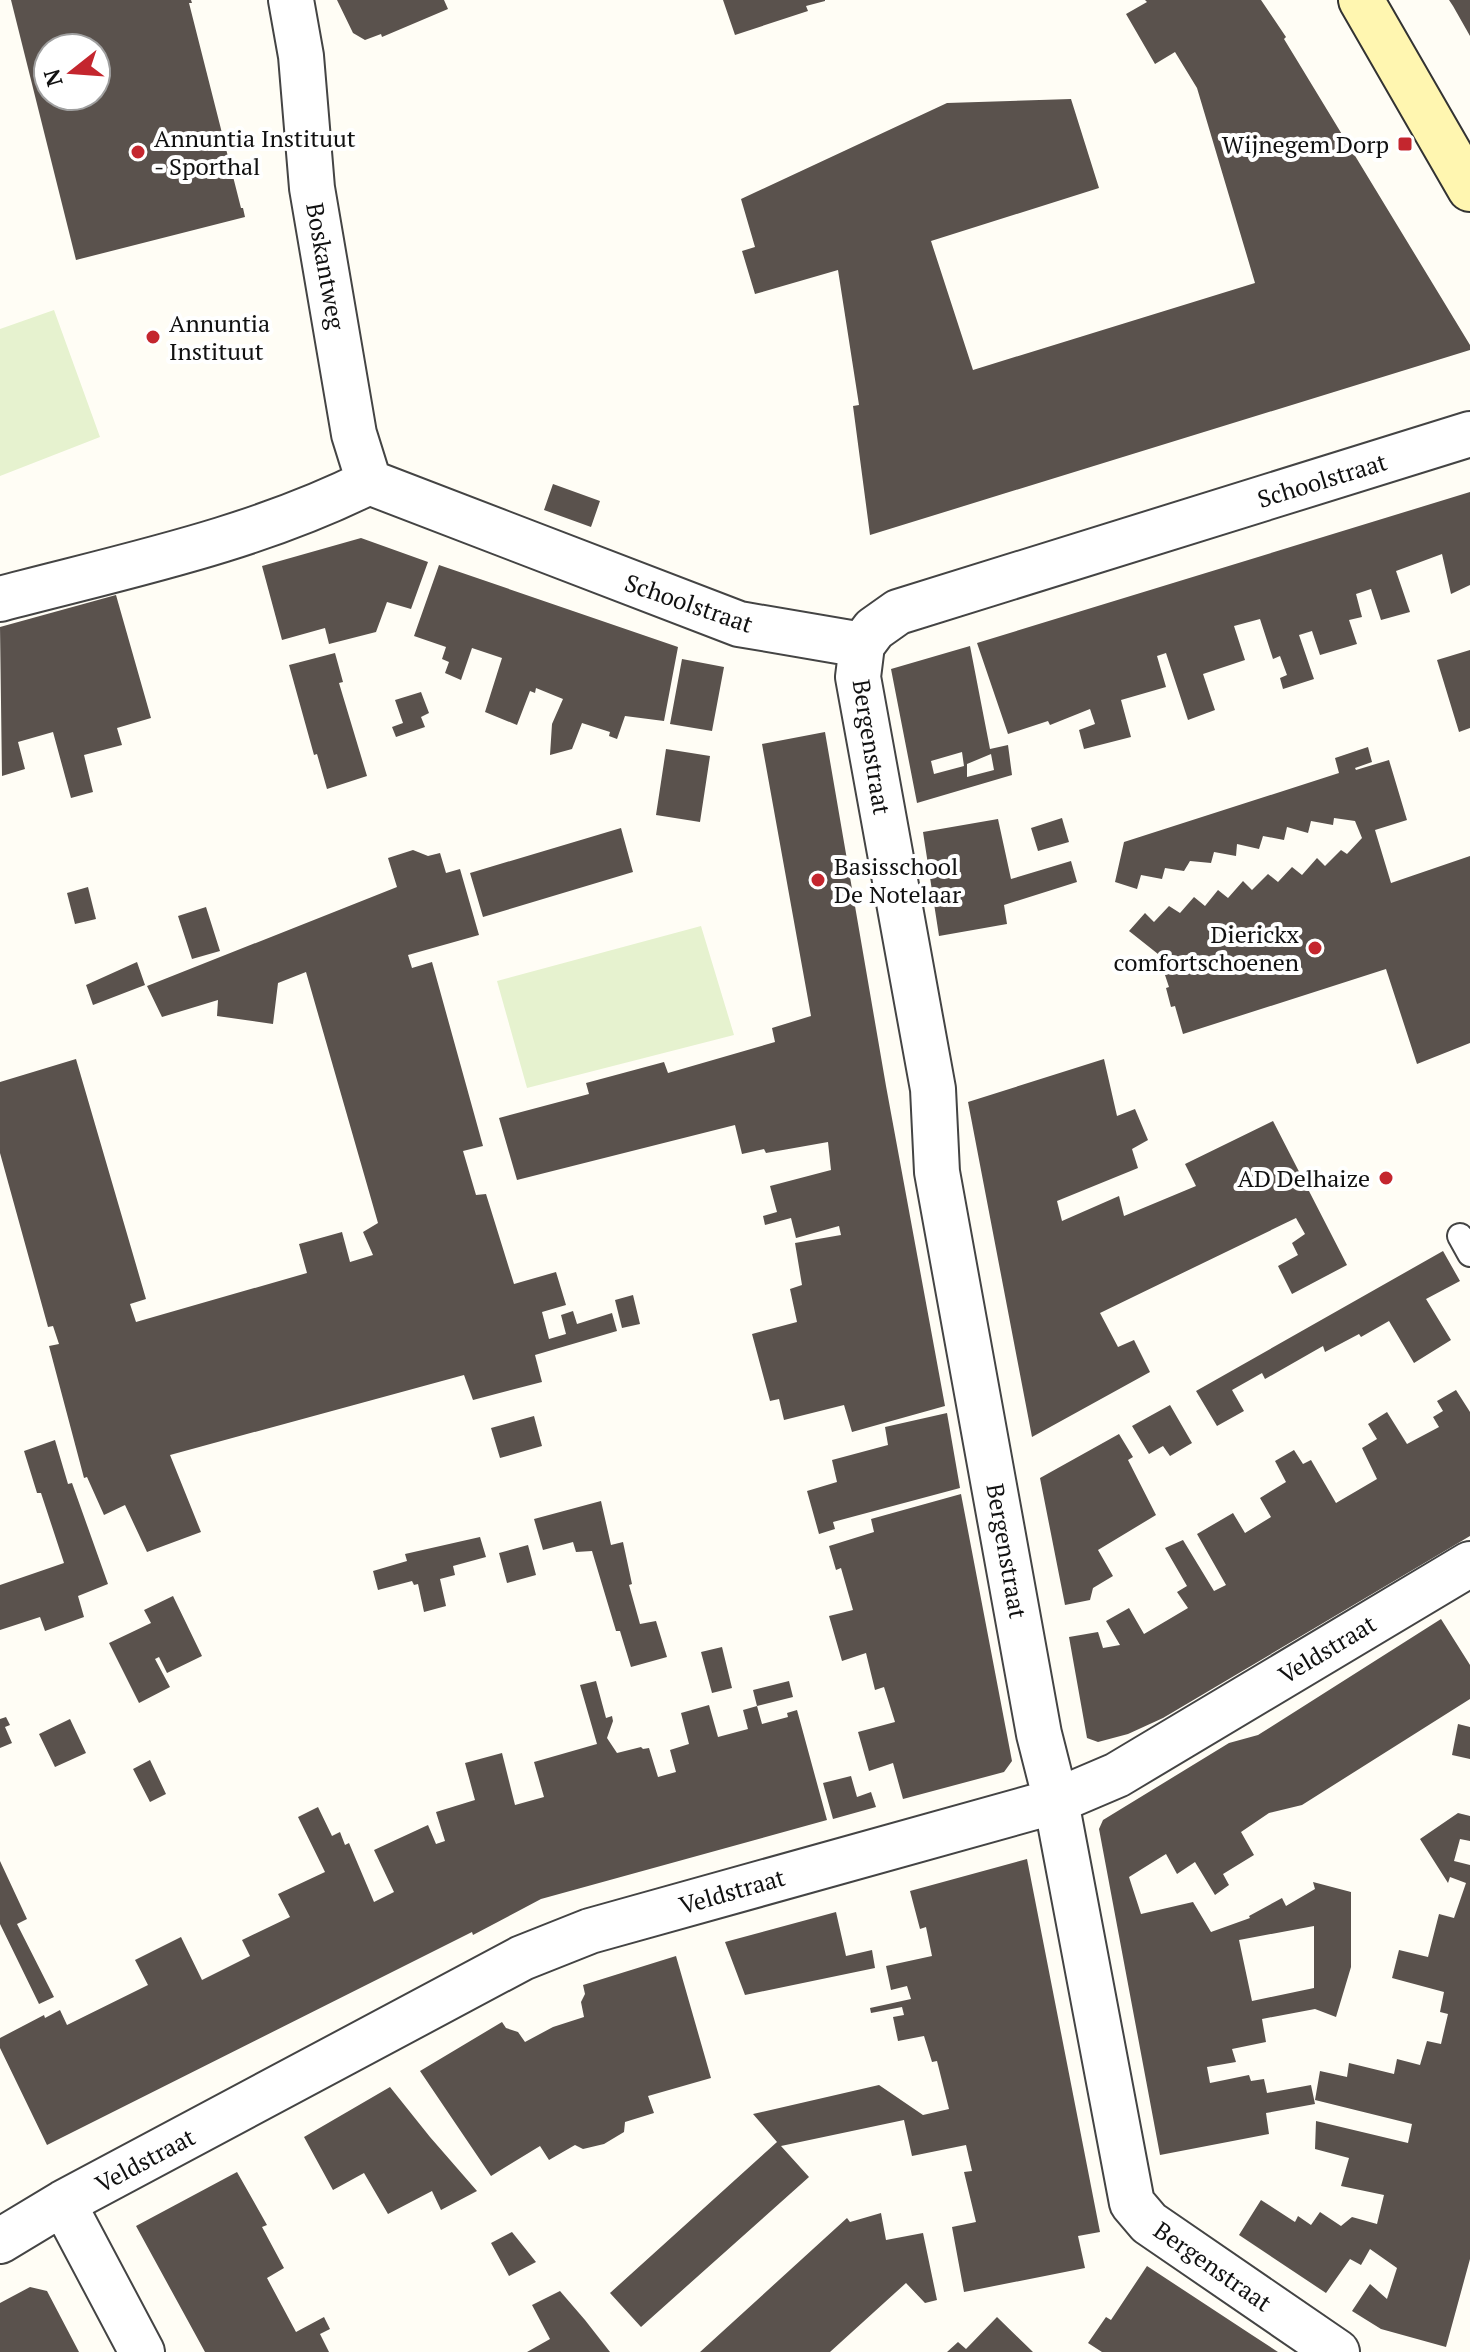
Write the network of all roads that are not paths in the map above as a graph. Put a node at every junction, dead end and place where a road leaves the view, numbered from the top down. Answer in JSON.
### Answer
{"nodes":[{"id":1,"x":291,"y":0,"type":"edge"},
{"id":2,"x":1361,"y":0,"type":"edge"},
{"id":3,"x":1470,"y":189,"type":"edge"},
{"id":4,"x":1470,"y":434,"type":"edge"},
{"id":5,"x":369,"y":482,"type":"junction"},
{"id":6,"x":0,"y":599,"type":"edge"},
{"id":7,"x":862,"y":645,"type":"junction"},
{"id":8,"x":1470,"y":1564,"type":"edge"},
{"id":9,"x":1056,"y":1801,"type":"junction"},
{"id":10,"x":63,"y":2203,"type":"junction"},
{"id":11,"x":0,"y":2241,"type":"edge"},
{"id":12,"x":142,"y":2352,"type":"edge"},
{"id":13,"x":1337,"y":2352,"type":"edge"}],
"edges":[{"from":1,"to":5,"type":"street","name":"Boskantweg"},
{"from":2,"to":3,"type":"main road"},
{"from":4,"to":7,"type":"street","name":"Schoolstraat"},
{"from":5,"to":6,"type":"street"},
{"from":5,"to":7,"type":"street","name":"Schoolstraat"},
{"from":7,"to":9,"type":"street","name":"Bergenstraat"},
{"from":8,"to":9,"type":"street","name":"Veldstraat"},
{"from":9,"to":10,"type":"street","name":"Veldstraat"},
{"from":9,"to":13,"type":"street","name":"Bergenstraat"},
{"from":10,"to":11,"type":"street","name":"Veldstraat"},
{"from":10,"to":12,"type":"street"}]}
